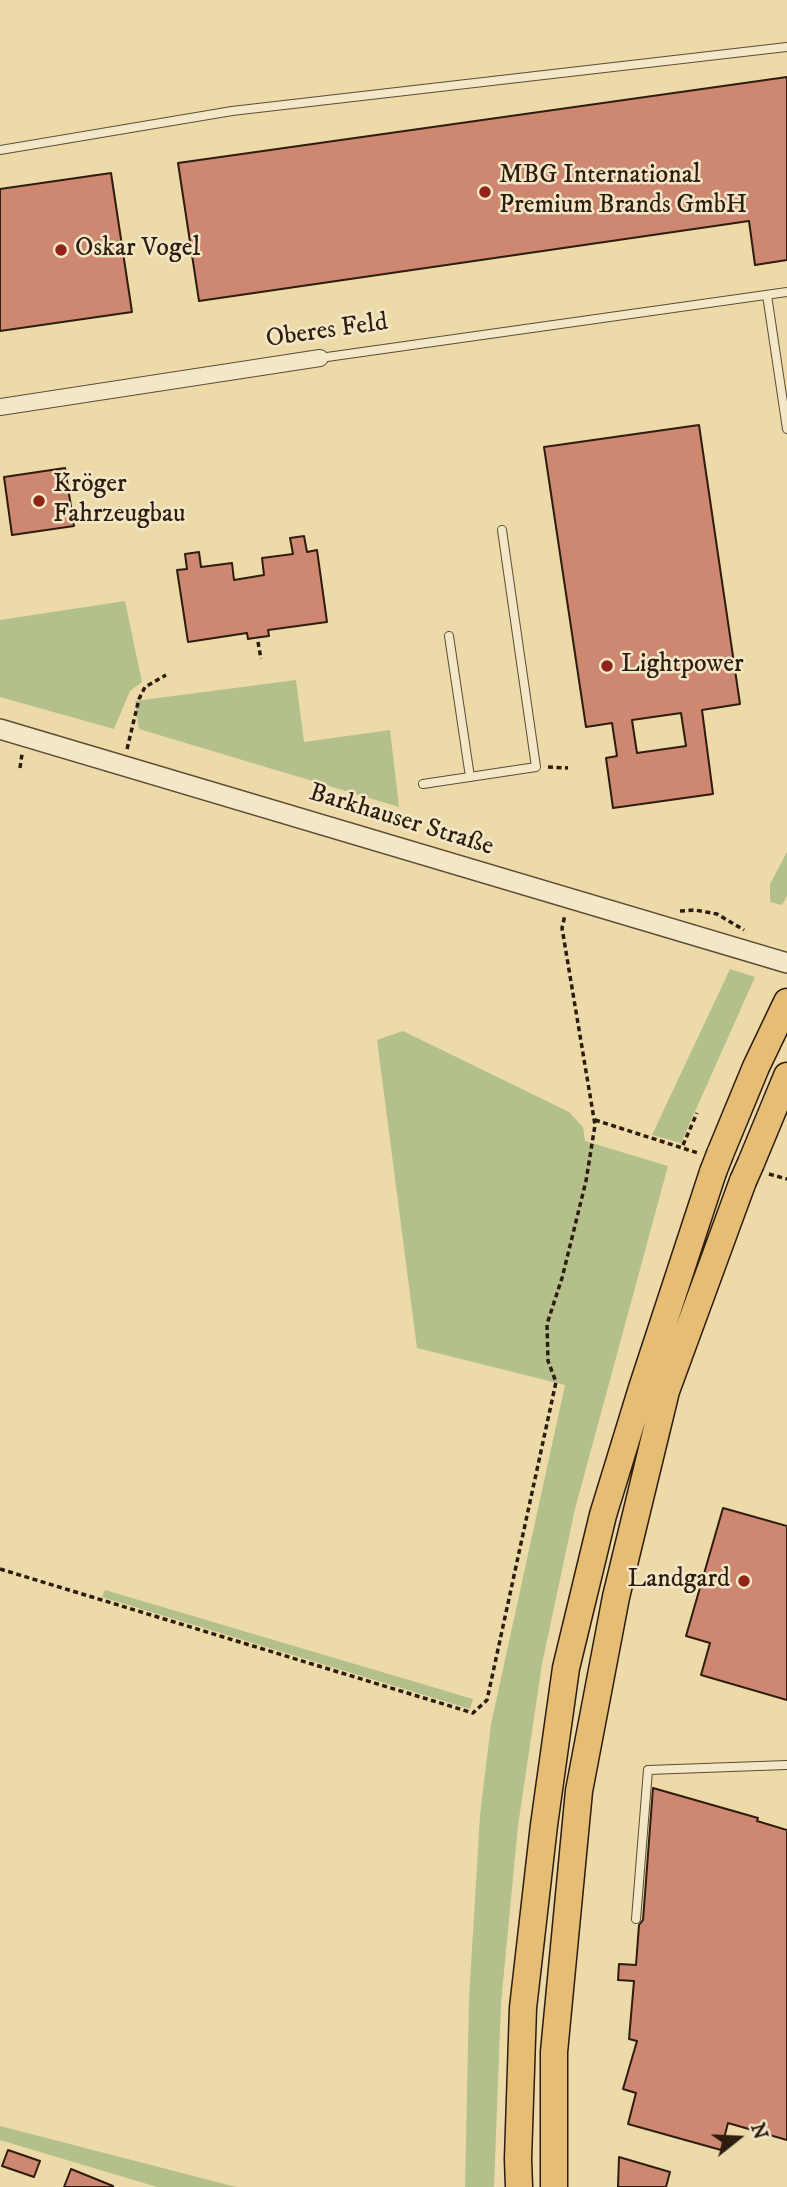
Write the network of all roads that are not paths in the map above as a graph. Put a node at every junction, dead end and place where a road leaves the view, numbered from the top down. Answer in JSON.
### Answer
{"nodes":[{"id":1,"x":787,"y":47,"type":"edge"},
{"id":2,"x":0,"y":150,"type":"edge"},
{"id":3,"x":787,"y":292,"type":"edge"},
{"id":4,"x":766,"y":295,"type":"junction"},
{"id":5,"x":320,"y":358,"type":"joint"},
{"id":6,"x":0,"y":407,"type":"edge"},
{"id":7,"x":787,"y":429,"type":"edge"},
{"id":8,"x":502,"y":530,"type":"dead end"},
{"id":9,"x":449,"y":636,"type":"dead end"},
{"id":10,"x":0,"y":729,"type":"edge"},
{"id":11,"x":470,"y":777,"type":"junction"},
{"id":12,"x":423,"y":783,"type":"dead end"},
{"id":13,"x":787,"y":963,"type":"edge"},
{"id":14,"x":787,"y":1002,"type":"edge"},
{"id":15,"x":787,"y":1076,"type":"edge"},
{"id":16,"x":787,"y":1765,"type":"edge"},
{"id":17,"x":635,"y":1919,"type":"dead end"},
{"id":18,"x":519,"y":2187,"type":"edge"},
{"id":19,"x":554,"y":2187,"type":"edge"}],
"edges":[{"from":1,"to":2,"type":"lane"},
{"from":3,"to":4,"type":"lane","name":"Oberes Feld"},
{"from":4,"to":5,"type":"lane","name":"Oberes Feld"},
{"from":4,"to":7,"type":"lane"},
{"from":5,"to":6,"type":"street","name":"Oberes Feld"},
{"from":8,"to":11,"type":"lane"},
{"from":9,"to":11,"type":"lane"},
{"from":10,"to":13,"type":"street","name":"Barkhauser Straße"},
{"from":11,"to":12,"type":"lane"},
{"from":14,"to":18,"type":"highway"},
{"from":15,"to":19,"type":"highway"},
{"from":16,"to":17,"type":"lane"}]}
